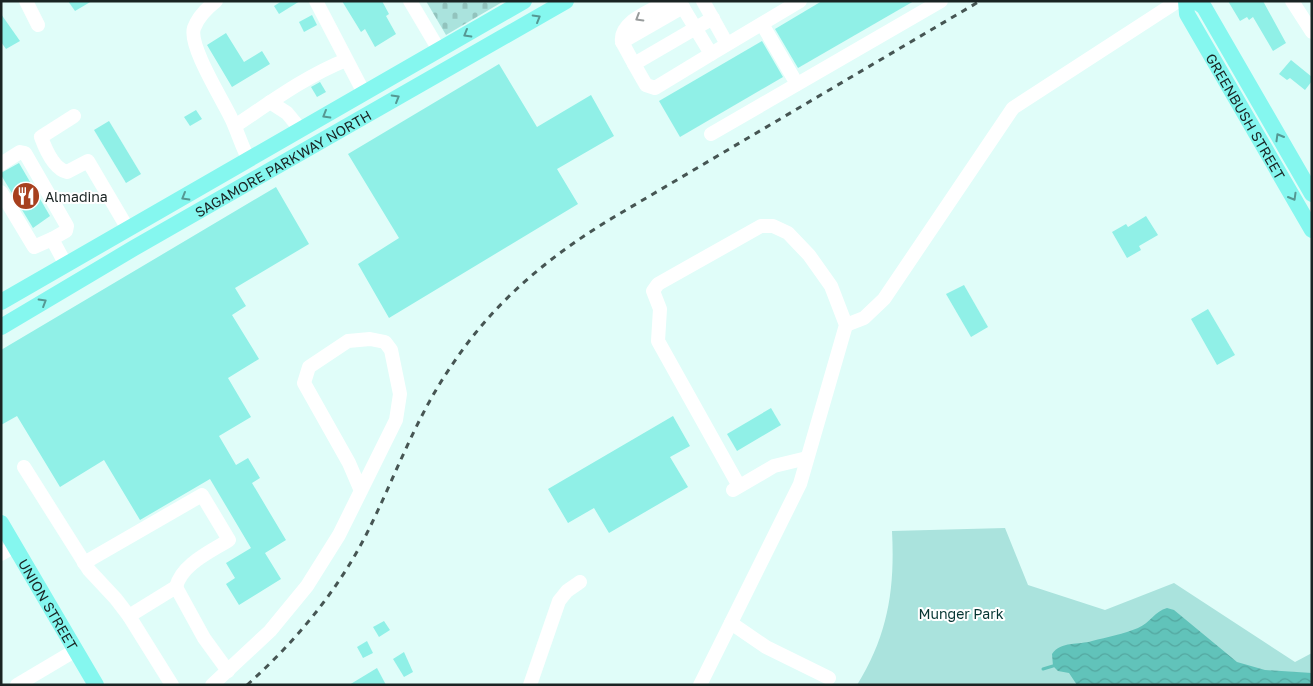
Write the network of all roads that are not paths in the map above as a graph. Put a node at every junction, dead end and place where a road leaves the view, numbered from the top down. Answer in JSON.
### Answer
{"nodes":[{"id":1,"x":26,"y":1,"type":"edge"},
{"id":2,"x":216,"y":1,"type":"edge"},
{"id":3,"x":316,"y":1,"type":"edge"},
{"id":4,"x":410,"y":1,"type":"edge"},
{"id":5,"x":524,"y":1,"type":"edge"},
{"id":6,"x":566,"y":1,"type":"edge"},
{"id":7,"x":668,"y":1,"type":"edge"},
{"id":8,"x":703,"y":1,"type":"edge"},
{"id":9,"x":800,"y":1,"type":"edge"},
{"id":10,"x":941,"y":1,"type":"edge"},
{"id":11,"x":1178,"y":1,"type":"edge"},
{"id":12,"x":1186,"y":1,"type":"edge"},
{"id":13,"x":1196,"y":1,"type":"edge"},
{"id":14,"x":1292,"y":1,"type":"edge"},
{"id":15,"x":681,"y":4,"type":"edge"},
{"id":16,"x":713,"y":18,"type":"junction"},
{"id":17,"x":762,"y":24,"type":"junction"},
{"id":18,"x":38,"y":25,"type":"dead end"},
{"id":19,"x":696,"y":28,"type":"junction"},
{"id":20,"x":1312,"y":32,"type":"edge"},
{"id":21,"x":622,"y":42,"type":"junction"},
{"id":22,"x":727,"y":44,"type":"junction"},
{"id":23,"x":439,"y":50,"type":"junction"},
{"id":24,"x":711,"y":54,"type":"junction"},
{"id":25,"x":346,"y":60,"type":"junction"},
{"id":26,"x":634,"y":64,"type":"junction"},
{"id":27,"x":797,"y":84,"type":"junction"},
{"id":28,"x":364,"y":94,"type":"junction"},
{"id":29,"x":270,"y":102,"type":"junction"},
{"id":30,"x":74,"y":116,"type":"dead end"},
{"id":31,"x":235,"y":126,"type":"junction"},
{"id":32,"x":301,"y":130,"type":"junction"},
{"id":33,"x":711,"y":134,"type":"dead end"},
{"id":34,"x":249,"y":160,"type":"junction"},
{"id":35,"x":1,"y":164,"type":"edge"},
{"id":36,"x":1,"y":192,"type":"edge"},
{"id":37,"x":1312,"y":194,"type":"edge"},
{"id":38,"x":128,"y":229,"type":"junction"},
{"id":39,"x":1312,"y":230,"type":"edge"},
{"id":40,"x":52,"y":239,"type":"junction"},
{"id":41,"x":66,"y":265,"type":"junction"},
{"id":42,"x":1,"y":302,"type":"edge"},
{"id":43,"x":846,"y":325,"type":"junction"},
{"id":44,"x":1,"y":326,"type":"edge"},
{"id":45,"x":807,"y":458,"type":"junction"},
{"id":46,"x":24,"y":467,"type":"dead end"},
{"id":47,"x":361,"y":491,"type":"junction"},
{"id":48,"x":1,"y":523,"type":"edge"},
{"id":49,"x":8,"y":550,"type":"edge"},
{"id":50,"x":84,"y":563,"type":"junction"},
{"id":51,"x":580,"y":582,"type":"dead end"},
{"id":52,"x":176,"y":587,"type":"junction"},
{"id":53,"x":129,"y":616,"type":"junction"},
{"id":54,"x":731,"y":623,"type":"junction"},
{"id":55,"x":76,"y":650,"type":"junction"},
{"id":56,"x":228,"y":672,"type":"junction"},
{"id":57,"x":829,"y":678,"type":"dead end"},
{"id":58,"x":17,"y":685,"type":"edge"},
{"id":59,"x":96,"y":685,"type":"edge"},
{"id":60,"x":172,"y":685,"type":"edge"},
{"id":61,"x":212,"y":685,"type":"edge"},
{"id":62,"x":530,"y":685,"type":"edge"},
{"id":63,"x":700,"y":685,"type":"edge"}],
"edges":[{"from":1,"to":18,"type":"street"},
{"from":2,"to":31,"type":"street"},
{"from":3,"to":25,"type":"street"},
{"from":4,"to":23,"type":"street"},
{"from":5,"to":23,"type":"main road","name":"SAGAMORE PARKWAY NORTH","one_way":true},
{"from":44,"to":6,"type":"main road","name":"SAGAMORE PARKWAY NORTH","one_way":true},
{"from":7,"to":21,"type":"street","one_way":true},
{"from":8,"to":16,"type":"street"},
{"from":9,"to":17,"type":"street"},
{"from":10,"to":27,"type":"street"},
{"from":11,"to":43,"type":"street"},
{"from":12,"to":39,"type":"main road","name":"GREENBUSH STREET","one_way":true},
{"from":37,"to":13,"type":"main road","name":"GREENBUSH STREET","one_way":true},
{"from":14,"to":20,"type":"street"},
{"from":15,"to":19,"type":"street"},
{"from":15,"to":21,"type":"street"},
{"from":16,"to":19,"type":"street"},
{"from":16,"to":22,"type":"street"},
{"from":17,"to":22,"type":"street"},
{"from":17,"to":27,"type":"street"},
{"from":19,"to":24,"type":"street"},
{"from":19,"to":26,"type":"street"},
{"from":21,"to":26,"type":"street"},
{"from":22,"to":24,"type":"street"},
{"from":23,"to":28,"type":"main road","name":"SAGAMORE PARKWAY NORTH"},
{"from":24,"to":26,"type":"street"},
{"from":25,"to":28,"type":"street"},
{"from":25,"to":29,"type":"street"},
{"from":27,"to":33,"type":"street"},
{"from":28,"to":32,"type":"main road","name":"SAGAMORE PARKWAY NORTH","one_way":true},
{"from":29,"to":31,"type":"street"},
{"from":29,"to":32,"type":"street"},
{"from":30,"to":38,"type":"street"},
{"from":31,"to":34,"type":"street"},
{"from":32,"to":34,"type":"main road","name":"SAGAMORE PARKWAY NORTH"},
{"from":34,"to":38,"type":"main road","name":"SAGAMORE PARKWAY NORTH","one_way":true},
{"from":35,"to":40,"type":"street"},
{"from":36,"to":40,"type":"street"},
{"from":38,"to":41,"type":"main road","name":"SAGAMORE PARKWAY NORTH"},
{"from":40,"to":41,"type":"street"},
{"from":41,"to":42,"type":"main road","name":"SAGAMORE PARKWAY NORTH"},
{"from":43,"to":45,"type":"street"},
{"from":43,"to":45,"type":"street"},
{"from":45,"to":54,"type":"street"},
{"from":46,"to":50,"type":"street"},
{"from":47,"to":47,"type":"street"},
{"from":47,"to":56,"type":"street"},
{"from":48,"to":49,"type":"main road","name":"UNION STREET"},
{"from":49,"to":55,"type":"main road","name":"UNION STREET"},
{"from":50,"to":52,"type":"street"},
{"from":50,"to":53,"type":"street"},
{"from":51,"to":62,"type":"street"},
{"from":52,"to":53,"type":"street"},
{"from":52,"to":56,"type":"street"},
{"from":53,"to":60,"type":"street"},
{"from":54,"to":57,"type":"street"},
{"from":54,"to":63,"type":"street"},
{"from":55,"to":58,"type":"street"},
{"from":55,"to":59,"type":"main road","name":"UNION STREET"},
{"from":56,"to":61,"type":"street"}]}
